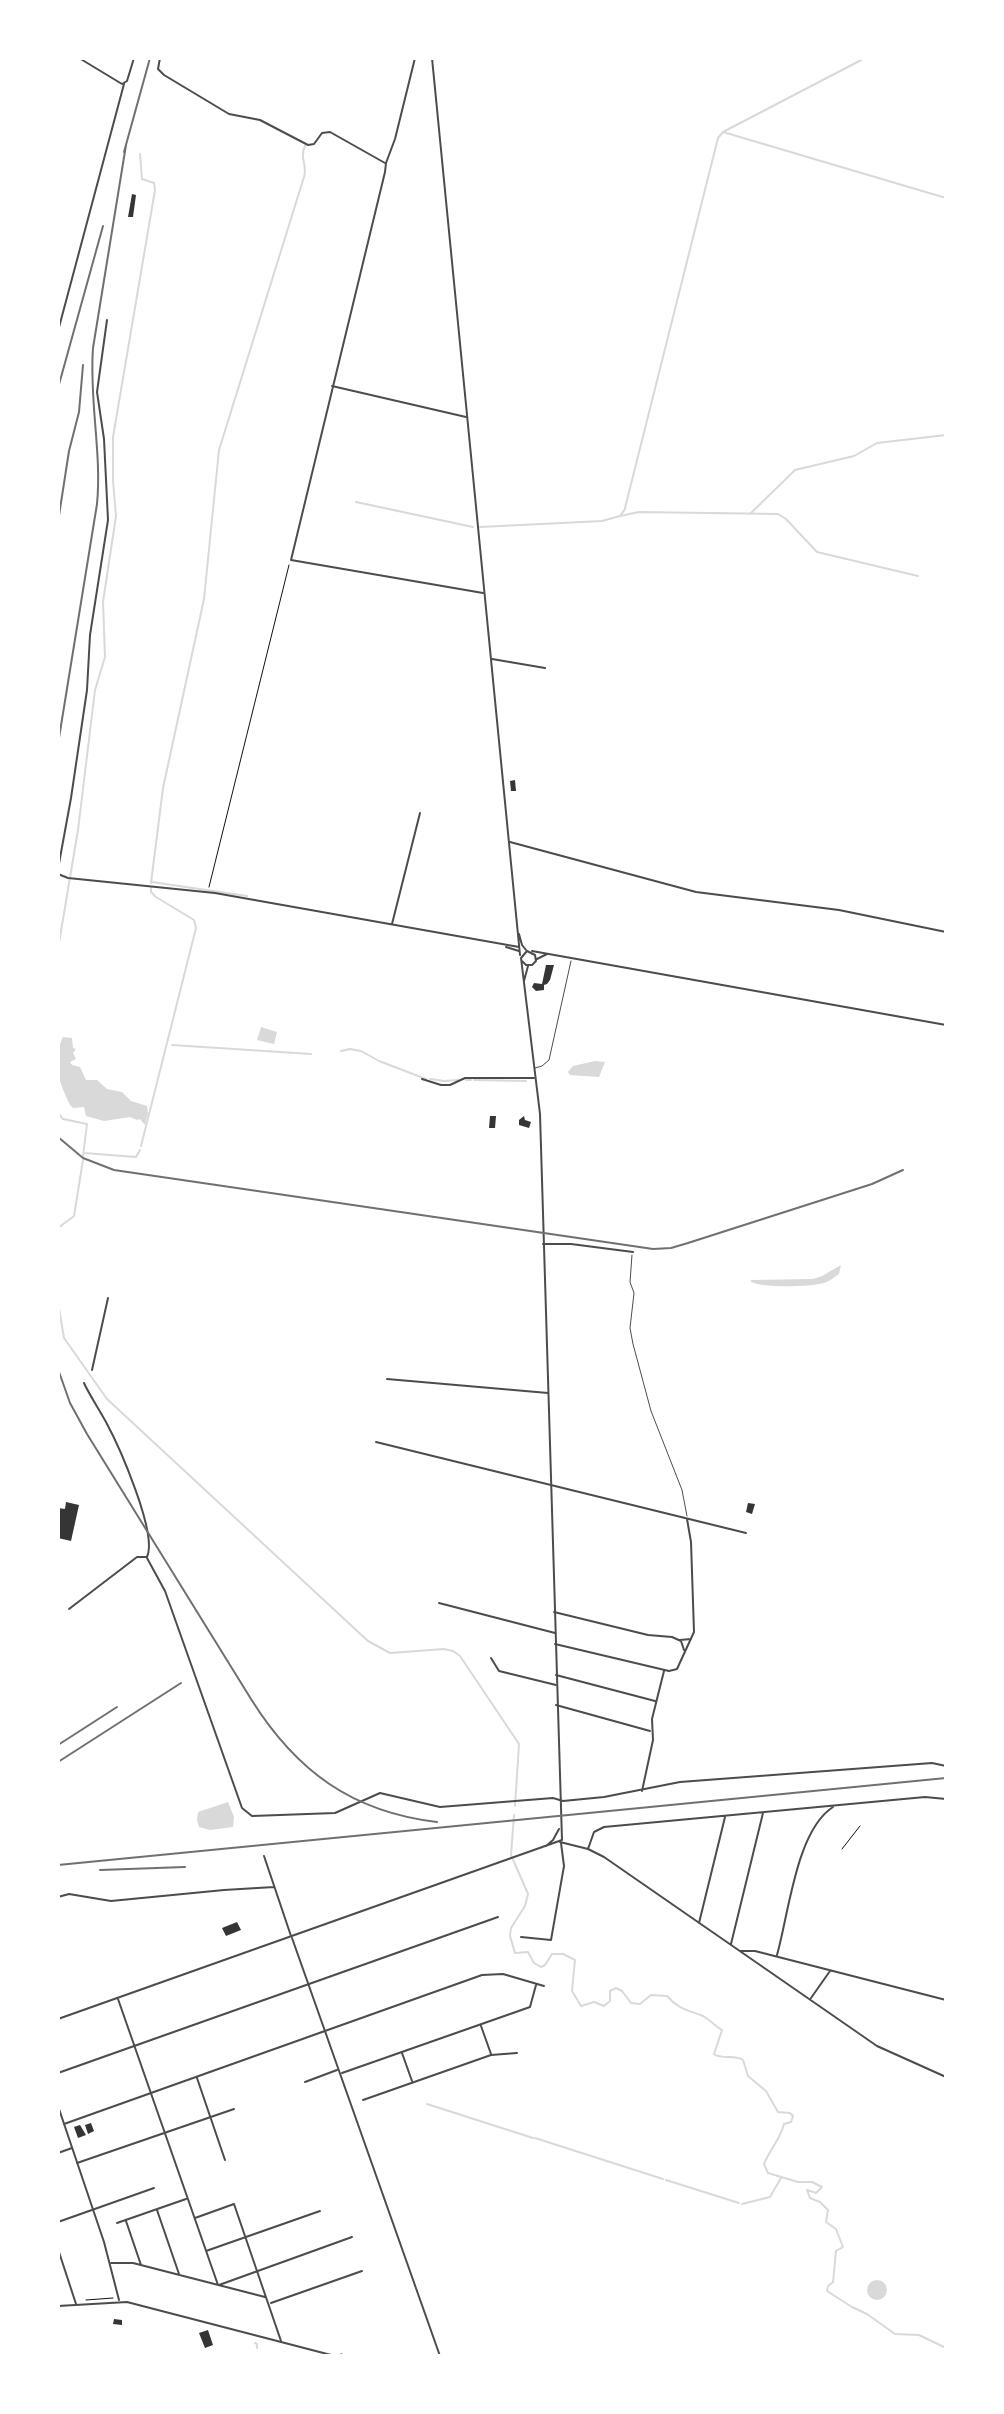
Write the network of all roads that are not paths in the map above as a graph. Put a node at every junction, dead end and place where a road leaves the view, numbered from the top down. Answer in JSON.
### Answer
{"nodes":[{"id":1,"x":79,"y":58,"type":"edge"},
{"id":2,"x":134,"y":58,"type":"edge"},
{"id":3,"x":160,"y":58,"type":"edge"},
{"id":4,"x":415,"y":58,"type":"edge"},
{"id":5,"x":432,"y":58,"type":"edge"},
{"id":6,"x":124,"y":84,"type":"junction"},
{"id":7,"x":386,"y":163,"type":"junction"},
{"id":8,"x":107,"y":320,"type":"dead end"},
{"id":9,"x":58,"y":331,"type":"edge"},
{"id":10,"x":332,"y":386,"type":"junction"},
{"id":11,"x":467,"y":418,"type":"junction"},
{"id":12,"x":484,"y":593,"type":"junction"},
{"id":13,"x":491,"y":659,"type":"junction"},
{"id":14,"x":545,"y":668,"type":"dead end"},
{"id":15,"x":420,"y":813,"type":"dead end"},
{"id":16,"x":510,"y":842,"type":"junction"},
{"id":17,"x":58,"y":869,"type":"edge"},
{"id":18,"x":58,"y":874,"type":"edge"},
{"id":19,"x":392,"y":925,"type":"junction"},
{"id":20,"x":946,"y":932,"type":"edge"},
{"id":21,"x":519,"y":934,"type":"junction"},
{"id":22,"x":524,"y":948,"type":"junction"},
{"id":23,"x":519,"y":949,"type":"junction"},
{"id":24,"x":529,"y":951,"type":"junction"},
{"id":25,"x":547,"y":954,"type":"junction"},
{"id":26,"x":521,"y":957,"type":"junction"},
{"id":27,"x":571,"y":958,"type":"junction"},
{"id":28,"x":536,"y":959,"type":"junction"},
{"id":29,"x":522,"y":961,"type":"junction"},
{"id":30,"x":529,"y":966,"type":"junction"},
{"id":31,"x":524,"y":982,"type":"junction"},
{"id":32,"x":946,"y":1025,"type":"edge"},
{"id":33,"x":534,"y":1068,"type":"junction"},
{"id":34,"x":536,"y":1078,"type":"junction"},
{"id":35,"x":422,"y":1079,"type":"dead end"},
{"id":36,"x":543,"y":1244,"type":"junction"},
{"id":37,"x":635,"y":1252,"type":"joint"},
{"id":38,"x":107,"y":1298,"type":"dead end"},
{"id":39,"x":92,"y":1370,"type":"dead end"},
{"id":40,"x":387,"y":1379,"type":"dead end"},
{"id":41,"x":84,"y":1383,"type":"dead end"},
{"id":42,"x":548,"y":1393,"type":"junction"},
{"id":43,"x":376,"y":1442,"type":"dead end"},
{"id":44,"x":550,"y":1484,"type":"junction"},
{"id":45,"x":687,"y":1518,"type":"junction"},
{"id":46,"x":746,"y":1533,"type":"dead end"},
{"id":47,"x":147,"y":1558,"type":"junction"},
{"id":48,"x":439,"y":1603,"type":"dead end"},
{"id":49,"x":69,"y":1609,"type":"dead end"},
{"id":50,"x":554,"y":1612,"type":"junction"},
{"id":51,"x":555,"y":1633,"type":"junction"},
{"id":52,"x":678,"y":1639,"type":"junction"},
{"id":53,"x":692,"y":1639,"type":"junction"},
{"id":54,"x":555,"y":1644,"type":"junction"},
{"id":55,"x":685,"y":1651,"type":"junction"},
{"id":56,"x":491,"y":1658,"type":"dead end"},
{"id":57,"x":665,"y":1670,"type":"junction"},
{"id":58,"x":556,"y":1675,"type":"junction"},
{"id":59,"x":556,"y":1685,"type":"junction"},
{"id":60,"x":656,"y":1701,"type":"junction"},
{"id":61,"x":556,"y":1705,"type":"junction"},
{"id":62,"x":651,"y":1731,"type":"junction"},
{"id":63,"x":946,"y":1766,"type":"edge"},
{"id":64,"x":642,"y":1791,"type":"junction"},
{"id":65,"x":946,"y":1799,"type":"edge"},
{"id":66,"x":559,"y":1800,"type":"junction"},
{"id":67,"x":833,"y":1807,"type":"junction"},
{"id":68,"x":764,"y":1812,"type":"junction"},
{"id":69,"x":725,"y":1816,"type":"junction"},
{"id":70,"x":560,"y":1827,"type":"junction"},
{"id":71,"x":557,"y":1834,"type":"junction"},
{"id":72,"x":553,"y":1840,"type":"junction"},
{"id":73,"x":560,"y":1840,"type":"junction"},
{"id":74,"x":545,"y":1846,"type":"junction"},
{"id":75,"x":588,"y":1849,"type":"junction"},
{"id":76,"x":264,"y":1856,"type":"dead end"},
{"id":77,"x":274,"y":1887,"type":"junction"},
{"id":78,"x":58,"y":1897,"type":"edge"},
{"id":79,"x":498,"y":1917,"type":"dead end"},
{"id":80,"x":699,"y":1923,"type":"junction"},
{"id":81,"x":291,"y":1936,"type":"junction"},
{"id":82,"x":521,"y":1937,"type":"dead end"},
{"id":83,"x":731,"y":1945,"type":"junction"},
{"id":84,"x":738,"y":1951,"type":"junction"},
{"id":85,"x":777,"y":1956,"type":"junction"},
{"id":86,"x":830,"y":1970,"type":"junction"},
{"id":87,"x":308,"y":1984,"type":"junction"},
{"id":88,"x":537,"y":1984,"type":"junction"},
{"id":89,"x":544,"y":1986,"type":"dead end"},
{"id":90,"x":117,"y":1998,"type":"junction"},
{"id":91,"x":810,"y":2000,"type":"junction"},
{"id":92,"x":946,"y":2000,"type":"edge"},
{"id":93,"x":58,"y":2019,"type":"edge"},
{"id":94,"x":480,"y":2024,"type":"junction"},
{"id":95,"x":324,"y":2030,"type":"junction"},
{"id":96,"x":135,"y":2046,"type":"junction"},
{"id":97,"x":401,"y":2052,"type":"junction"},
{"id":98,"x":517,"y":2053,"type":"dead end"},
{"id":99,"x":491,"y":2055,"type":"junction"},
{"id":100,"x":339,"y":2070,"type":"junction"},
{"id":101,"x":58,"y":2073,"type":"edge"},
{"id":102,"x":340,"y":2074,"type":"junction"},
{"id":103,"x":197,"y":2076,"type":"junction"},
{"id":104,"x":946,"y":2077,"type":"edge"},
{"id":105,"x":305,"y":2082,"type":"dead end"},
{"id":106,"x":412,"y":2082,"type":"junction"},
{"id":107,"x":151,"y":2093,"type":"junction"},
{"id":108,"x":363,"y":2100,"type":"dead end"},
{"id":109,"x":58,"y":2107,"type":"edge"},
{"id":110,"x":234,"y":2109,"type":"dead end"},
{"id":111,"x":211,"y":2116,"type":"junction"},
{"id":112,"x":63,"y":2124,"type":"junction"},
{"id":113,"x":165,"y":2132,"type":"junction"},
{"id":114,"x":370,"y":2141,"type":"dead end"},
{"id":115,"x":365,"y":2143,"type":"junction"},
{"id":116,"x":72,"y":2148,"type":"junction"},
{"id":117,"x":58,"y":2153,"type":"edge"},
{"id":118,"x":225,"y":2160,"type":"dead end"},
{"id":119,"x":77,"y":2163,"type":"junction"},
{"id":120,"x":382,"y":2174,"type":"dead end"},
{"id":121,"x":376,"y":2176,"type":"junction"},
{"id":122,"x":154,"y":2189,"type":"dead end"},
{"id":123,"x":188,"y":2199,"type":"junction"},
{"id":124,"x":393,"y":2207,"type":"dead end"},
{"id":125,"x":157,"y":2209,"type":"junction"},
{"id":126,"x":388,"y":2209,"type":"junction"},
{"id":127,"x":93,"y":2210,"type":"junction"},
{"id":128,"x":320,"y":2211,"type":"dead end"},
{"id":129,"x":195,"y":2218,"type":"junction"},
{"id":130,"x":126,"y":2220,"type":"junction"},
{"id":131,"x":58,"y":2222,"type":"edge"},
{"id":132,"x":117,"y":2223,"type":"dead end"},
{"id":133,"x":246,"y":2237,"type":"junction"},
{"id":134,"x":352,"y":2237,"type":"dead end"},
{"id":135,"x":405,"y":2240,"type":"dead end"},
{"id":136,"x":400,"y":2242,"type":"junction"},
{"id":137,"x":58,"y":2249,"type":"edge"},
{"id":138,"x":206,"y":2251,"type":"junction"},
{"id":139,"x":110,"y":2263,"type":"junction"},
{"id":140,"x":141,"y":2265,"type":"junction"},
{"id":141,"x":258,"y":2270,"type":"junction"},
{"id":142,"x":362,"y":2271,"type":"dead end"},
{"id":143,"x":416,"y":2273,"type":"dead end"},
{"id":144,"x":179,"y":2275,"type":"junction"},
{"id":145,"x":411,"y":2275,"type":"junction"},
{"id":146,"x":227,"y":2282,"type":"junction"},
{"id":147,"x":218,"y":2285,"type":"junction"},
{"id":148,"x":228,"y":2288,"type":"junction"},
{"id":149,"x":268,"y":2298,"type":"junction"},
{"id":150,"x":119,"y":2301,"type":"junction"},
{"id":151,"x":76,"y":2303,"type":"junction"},
{"id":152,"x":270,"y":2304,"type":"junction"},
{"id":153,"x":58,"y":2306,"type":"edge"},
{"id":154,"x":428,"y":2306,"type":"dead end"},
{"id":155,"x":423,"y":2308,"type":"junction"},
{"id":156,"x":280,"y":2342,"type":"junction"},
{"id":157,"x":445,"y":2355,"type":"edge"},
{"id":158,"x":335,"y":2356,"type":"edge"},
{"id":159,"x":440,"y":2356,"type":"edge"}],
"edges":[{"from":1,"to":6,"type":"street"},
{"from":2,"to":6,"type":"street"},
{"from":3,"to":7,"type":"street"},
{"from":4,"to":7,"type":"street"},
{"from":5,"to":11,"type":"street"},
{"from":6,"to":9,"type":"street"},
{"from":7,"to":10,"type":"street"},
{"from":8,"to":17,"type":"street"},
{"from":10,"to":11,"type":"street"},
{"from":10,"to":12,"type":"street"},
{"from":11,"to":12,"type":"street"},
{"from":12,"to":13,"type":"street"},
{"from":13,"to":14,"type":"street"},
{"from":13,"to":16,"type":"street"},
{"from":15,"to":19,"type":"street"},
{"from":16,"to":20,"type":"street"},
{"from":16,"to":21,"type":"street"},
{"from":18,"to":19,"type":"street"},
{"from":19,"to":23,"type":"street"},
{"from":21,"to":22,"type":"street"},
{"from":21,"to":23,"type":"street"},
{"from":22,"to":23,"type":"street"},
{"from":22,"to":24,"type":"street"},
{"from":23,"to":26,"type":"street"},
{"from":24,"to":25,"type":"street"},
{"from":24,"to":26,"type":"street"},
{"from":24,"to":28,"type":"street"},
{"from":25,"to":27,"type":"street"},
{"from":25,"to":28,"type":"street"},
{"from":26,"to":29,"type":"street"},
{"from":27,"to":32,"type":"street"},
{"from":27,"to":33,"type":"lane"},
{"from":28,"to":30,"type":"street"},
{"from":29,"to":30,"type":"street"},
{"from":29,"to":31,"type":"street"},
{"from":30,"to":31,"type":"street"},
{"from":31,"to":33,"type":"street"},
{"from":33,"to":34,"type":"street"},
{"from":34,"to":35,"type":"street"},
{"from":34,"to":36,"type":"street"},
{"from":36,"to":37,"type":"street"},
{"from":36,"to":42,"type":"street"},
{"from":37,"to":45,"type":"lane"},
{"from":38,"to":39,"type":"street"},
{"from":40,"to":42,"type":"street"},
{"from":41,"to":47,"type":"street"},
{"from":42,"to":44,"type":"street"},
{"from":43,"to":44,"type":"street"},
{"from":44,"to":45,"type":"street"},
{"from":44,"to":50,"type":"street"},
{"from":45,"to":46,"type":"street"},
{"from":45,"to":53,"type":"street"},
{"from":47,"to":49,"type":"street"},
{"from":47,"to":66,"type":"street"},
{"from":48,"to":51,"type":"street"},
{"from":50,"to":51,"type":"street"},
{"from":50,"to":52,"type":"street"},
{"from":51,"to":54,"type":"street"},
{"from":52,"to":53,"type":"street"},
{"from":52,"to":55,"type":"street"},
{"from":53,"to":55,"type":"street"},
{"from":54,"to":57,"type":"street"},
{"from":54,"to":58,"type":"street"},
{"from":55,"to":57,"type":"street"},
{"from":56,"to":59,"type":"street"},
{"from":57,"to":60,"type":"street"},
{"from":58,"to":59,"type":"street"},
{"from":58,"to":60,"type":"street"},
{"from":59,"to":61,"type":"street"},
{"from":60,"to":62,"type":"street"},
{"from":61,"to":62,"type":"street"},
{"from":61,"to":66,"type":"street"},
{"from":62,"to":64,"type":"street"},
{"from":63,"to":64,"type":"street"},
{"from":64,"to":66,"type":"street"},
{"from":65,"to":67,"type":"street"},
{"from":66,"to":70,"type":"street"},
{"from":67,"to":68,"type":"street"},
{"from":67,"to":85,"type":"street"},
{"from":68,"to":69,"type":"street"},
{"from":68,"to":83,"type":"street"},
{"from":69,"to":75,"type":"street"},
{"from":69,"to":80,"type":"street"},
{"from":70,"to":71,"type":"street"},
{"from":70,"to":73,"type":"street"},
{"from":71,"to":72,"type":"street"},
{"from":71,"to":73,"type":"street"},
{"from":72,"to":73,"type":"street"},
{"from":72,"to":74,"type":"street"},
{"from":73,"to":74,"type":"street"},
{"from":73,"to":75,"type":"street"},
{"from":73,"to":82,"type":"street"},
{"from":74,"to":81,"type":"street"},
{"from":75,"to":80,"type":"street"},
{"from":76,"to":77,"type":"street"},
{"from":77,"to":78,"type":"street"},
{"from":77,"to":81,"type":"street"},
{"from":79,"to":87,"type":"street"},
{"from":80,"to":83,"type":"street"},
{"from":81,"to":87,"type":"street"},
{"from":81,"to":90,"type":"street"},
{"from":83,"to":84,"type":"street"},
{"from":84,"to":85,"type":"street"},
{"from":84,"to":91,"type":"street"},
{"from":85,"to":86,"type":"street"},
{"from":86,"to":91,"type":"street"},
{"from":86,"to":92,"type":"street"},
{"from":87,"to":95,"type":"street"},
{"from":87,"to":96,"type":"street"},
{"from":88,"to":89,"type":"street"},
{"from":88,"to":94,"type":"street"},
{"from":88,"to":95,"type":"street"},
{"from":90,"to":93,"type":"street"},
{"from":90,"to":96,"type":"street"},
{"from":91,"to":104,"type":"street"},
{"from":94,"to":97,"type":"street"},
{"from":94,"to":99,"type":"street"},
{"from":95,"to":100,"type":"street"},
{"from":95,"to":103,"type":"street"},
{"from":96,"to":101,"type":"street"},
{"from":96,"to":107,"type":"street"},
{"from":97,"to":102,"type":"street"},
{"from":97,"to":106,"type":"street"},
{"from":98,"to":99,"type":"street"},
{"from":99,"to":106,"type":"street"},
{"from":100,"to":102,"type":"street"},
{"from":100,"to":105,"type":"street"},
{"from":102,"to":115,"type":"street"},
{"from":103,"to":107,"type":"street"},
{"from":103,"to":111,"type":"street"},
{"from":106,"to":108,"type":"street"},
{"from":107,"to":112,"type":"street"},
{"from":107,"to":113,"type":"street"},
{"from":109,"to":112,"type":"street"},
{"from":110,"to":111,"type":"street"},
{"from":111,"to":113,"type":"street"},
{"from":111,"to":118,"type":"street"},
{"from":112,"to":116,"type":"street"},
{"from":113,"to":119,"type":"street"},
{"from":113,"to":123,"type":"street"},
{"from":114,"to":115,"type":"street"},
{"from":115,"to":121,"type":"street"},
{"from":116,"to":117,"type":"street"},
{"from":116,"to":119,"type":"street"},
{"from":119,"to":127,"type":"street"},
{"from":120,"to":121,"type":"street"},
{"from":121,"to":126,"type":"street"},
{"from":122,"to":127,"type":"street"},
{"from":123,"to":125,"type":"street"},
{"from":123,"to":129,"type":"street"},
{"from":124,"to":126,"type":"street"},
{"from":125,"to":130,"type":"street"},
{"from":125,"to":144,"type":"street"},
{"from":126,"to":136,"type":"street"},
{"from":127,"to":131,"type":"street"},
{"from":127,"to":139,"type":"street"},
{"from":128,"to":133,"type":"street"},
{"from":129,"to":133,"type":"street"},
{"from":129,"to":138,"type":"street"},
{"from":130,"to":132,"type":"street"},
{"from":130,"to":140,"type":"street"},
{"from":133,"to":138,"type":"street"},
{"from":133,"to":141,"type":"street"},
{"from":134,"to":141,"type":"street"},
{"from":135,"to":136,"type":"street"},
{"from":136,"to":145,"type":"street"},
{"from":137,"to":151,"type":"street"},
{"from":138,"to":147,"type":"street"},
{"from":139,"to":140,"type":"street"},
{"from":139,"to":150,"type":"street"},
{"from":140,"to":144,"type":"street"},
{"from":141,"to":146,"type":"street"},
{"from":141,"to":149,"type":"street"},
{"from":142,"to":152,"type":"street"},
{"from":143,"to":145,"type":"street"},
{"from":144,"to":147,"type":"street"},
{"from":145,"to":155,"type":"street"},
{"from":146,"to":147,"type":"street"},
{"from":146,"to":148,"type":"street"},
{"from":147,"to":148,"type":"street"},
{"from":148,"to":149,"type":"street"},
{"from":149,"to":152,"type":"street"},
{"from":150,"to":151,"type":"street"},
{"from":150,"to":156,"type":"street"},
{"from":151,"to":153,"type":"street"},
{"from":152,"to":156,"type":"street"},
{"from":154,"to":155,"type":"street"},
{"from":155,"to":159,"type":"street"},
{"from":156,"to":158,"type":"street"},
{"from":157,"to":159,"type":"street"}]}
